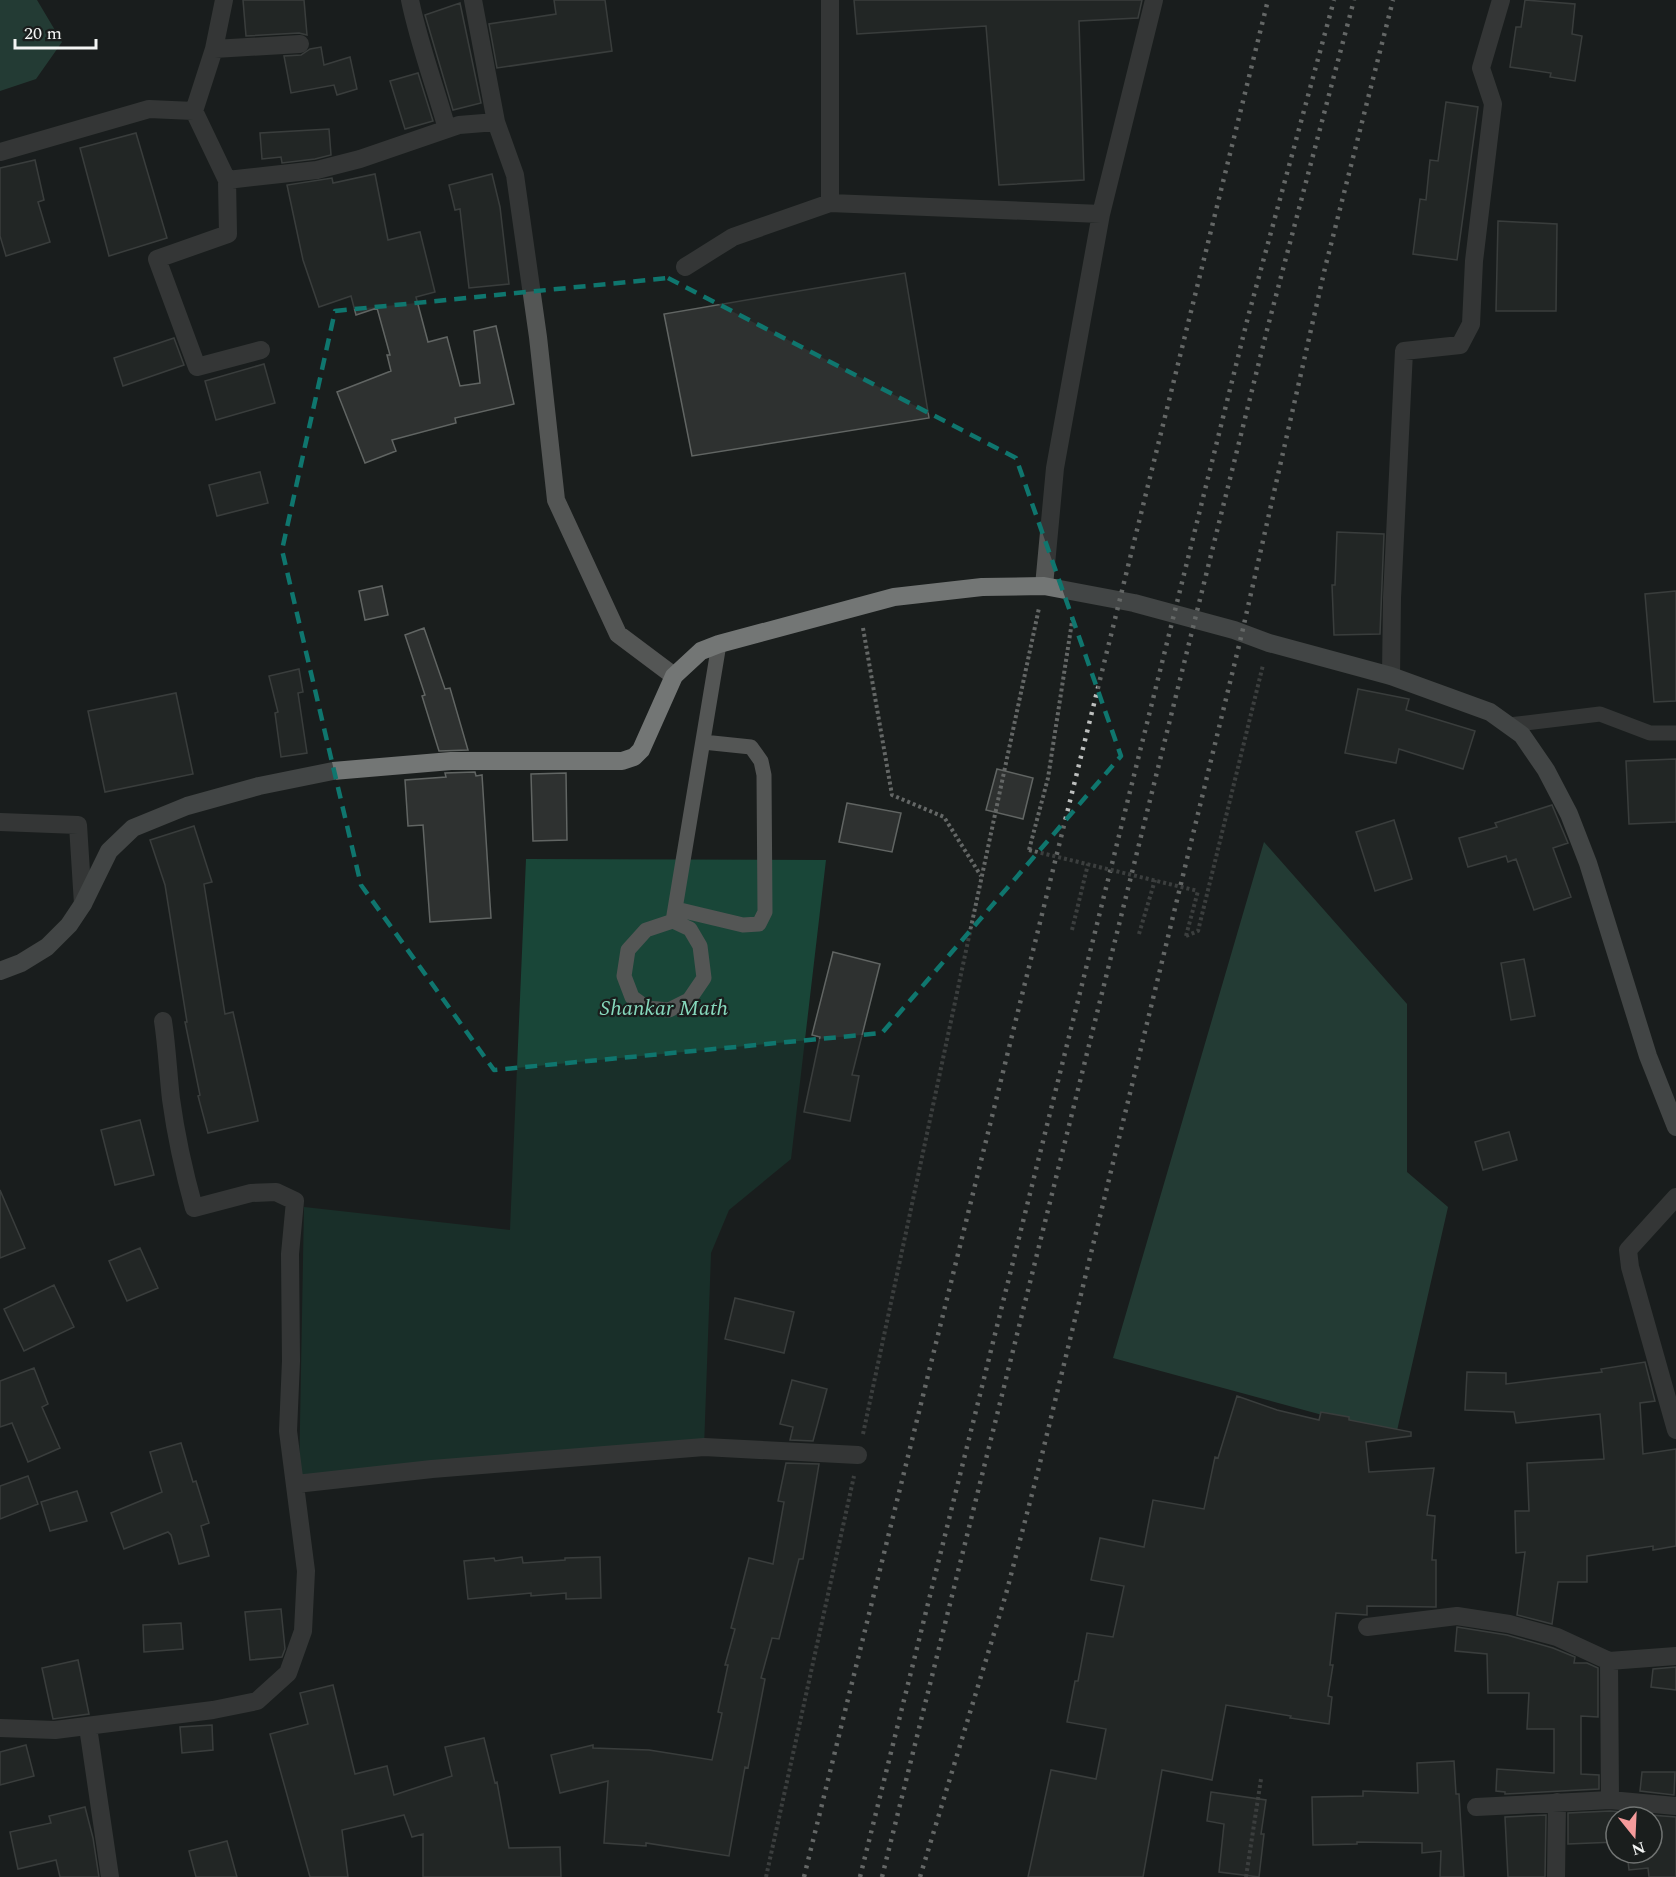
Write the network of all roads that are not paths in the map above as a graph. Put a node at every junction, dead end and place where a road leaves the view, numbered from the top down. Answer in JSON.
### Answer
{"nodes":[{"id":1,"x":224,"y":0,"type":"edge"},
{"id":2,"x":410,"y":0,"type":"edge"},
{"id":3,"x":473,"y":0,"type":"edge"},
{"id":4,"x":830,"y":0,"type":"edge"},
{"id":5,"x":1154,"y":0,"type":"edge"},
{"id":6,"x":1501,"y":0,"type":"edge"},
{"id":7,"x":300,"y":44,"type":"dead end"},
{"id":8,"x":214,"y":49,"type":"junction"},
{"id":9,"x":194,"y":111,"type":"junction"},
{"id":10,"x":496,"y":122,"type":"junction"},
{"id":11,"x":447,"y":129,"type":"junction"},
{"id":12,"x":0,"y":152,"type":"edge"},
{"id":13,"x":227,"y":180,"type":"junction"},
{"id":14,"x":830,"y":203,"type":"junction"},
{"id":15,"x":1101,"y":214,"type":"junction"},
{"id":16,"x":685,"y":267,"type":"dead end"},
{"id":17,"x":261,"y":351,"type":"dead end"},
{"id":18,"x":1044,"y":586,"type":"junction"},
{"id":19,"x":719,"y":644,"type":"junction"},
{"id":20,"x":674,"y":676,"type":"junction"},
{"id":21,"x":1391,"y":676,"type":"junction"},
{"id":22,"x":1509,"y":726,"type":"junction"},
{"id":23,"x":1676,"y":734,"type":"edge"},
{"id":24,"x":703,"y":742,"type":"junction"},
{"id":25,"x":0,"y":822,"type":"edge"},
{"id":26,"x":83,"y":904,"type":"junction"},
{"id":27,"x":675,"y":915,"type":"junction"},
{"id":28,"x":0,"y":971,"type":"edge"},
{"id":29,"x":163,"y":1021,"type":"dead end"},
{"id":30,"x":1676,"y":1127,"type":"edge"},
{"id":31,"x":1676,"y":1197,"type":"edge"},
{"id":32,"x":1676,"y":1430,"type":"edge"},
{"id":33,"x":858,"y":1455,"type":"road end"},
{"id":34,"x":296,"y":1484,"type":"junction"},
{"id":35,"x":1367,"y":1627,"type":"dead end"},
{"id":36,"x":1676,"y":1656,"type":"edge"},
{"id":37,"x":1609,"y":1661,"type":"junction"},
{"id":38,"x":88,"y":1727,"type":"junction"},
{"id":39,"x":0,"y":1728,"type":"edge"},
{"id":40,"x":1610,"y":1800,"type":"junction"},
{"id":41,"x":1557,"y":1802,"type":"junction"},
{"id":42,"x":1676,"y":1806,"type":"edge"},
{"id":43,"x":1476,"y":1807,"type":"dead end"},
{"id":44,"x":110,"y":1877,"type":"edge"},
{"id":45,"x":1556,"y":1877,"type":"edge"}],
"edges":[{"from":1,"to":8,"type":"street"},
{"from":2,"to":11,"type":"street"},
{"from":3,"to":10,"type":"street"},
{"from":4,"to":14,"type":"street"},
{"from":5,"to":15,"type":"street"},
{"from":6,"to":21,"type":"street"},
{"from":7,"to":8,"type":"street"},
{"from":8,"to":9,"type":"street"},
{"from":9,"to":12,"type":"street"},
{"from":9,"to":13,"type":"street"},
{"from":10,"to":11,"type":"street"},
{"from":10,"to":20,"type":"street"},
{"from":11,"to":13,"type":"street"},
{"from":13,"to":17,"type":"street"},
{"from":14,"to":15,"type":"street"},
{"from":14,"to":16,"type":"street"},
{"from":15,"to":18,"type":"street"},
{"from":18,"to":19,"type":"main road"},
{"from":18,"to":21,"type":"main road"},
{"from":19,"to":20,"type":"main road"},
{"from":19,"to":24,"type":"lane"},
{"from":20,"to":26,"type":"main road"},
{"from":21,"to":22,"type":"main road"},
{"from":22,"to":23,"type":"lane"},
{"from":22,"to":30,"type":"main road"},
{"from":24,"to":27,"type":"lane"},
{"from":24,"to":27,"type":"lane"},
{"from":25,"to":26,"type":"street"},
{"from":26,"to":28,"type":"main road"},
{"from":27,"to":27,"type":"lane"},
{"from":29,"to":34,"type":"street"},
{"from":31,"to":32,"type":"street"},
{"from":33,"to":34,"type":"street"},
{"from":34,"to":38,"type":"street"},
{"from":35,"to":37,"type":"street"},
{"from":36,"to":37,"type":"street"},
{"from":37,"to":40,"type":"street"},
{"from":38,"to":39,"type":"street"},
{"from":38,"to":44,"type":"street"},
{"from":40,"to":41,"type":"street"},
{"from":40,"to":42,"type":"street"},
{"from":41,"to":43,"type":"street"},
{"from":41,"to":45,"type":"street"}]}
